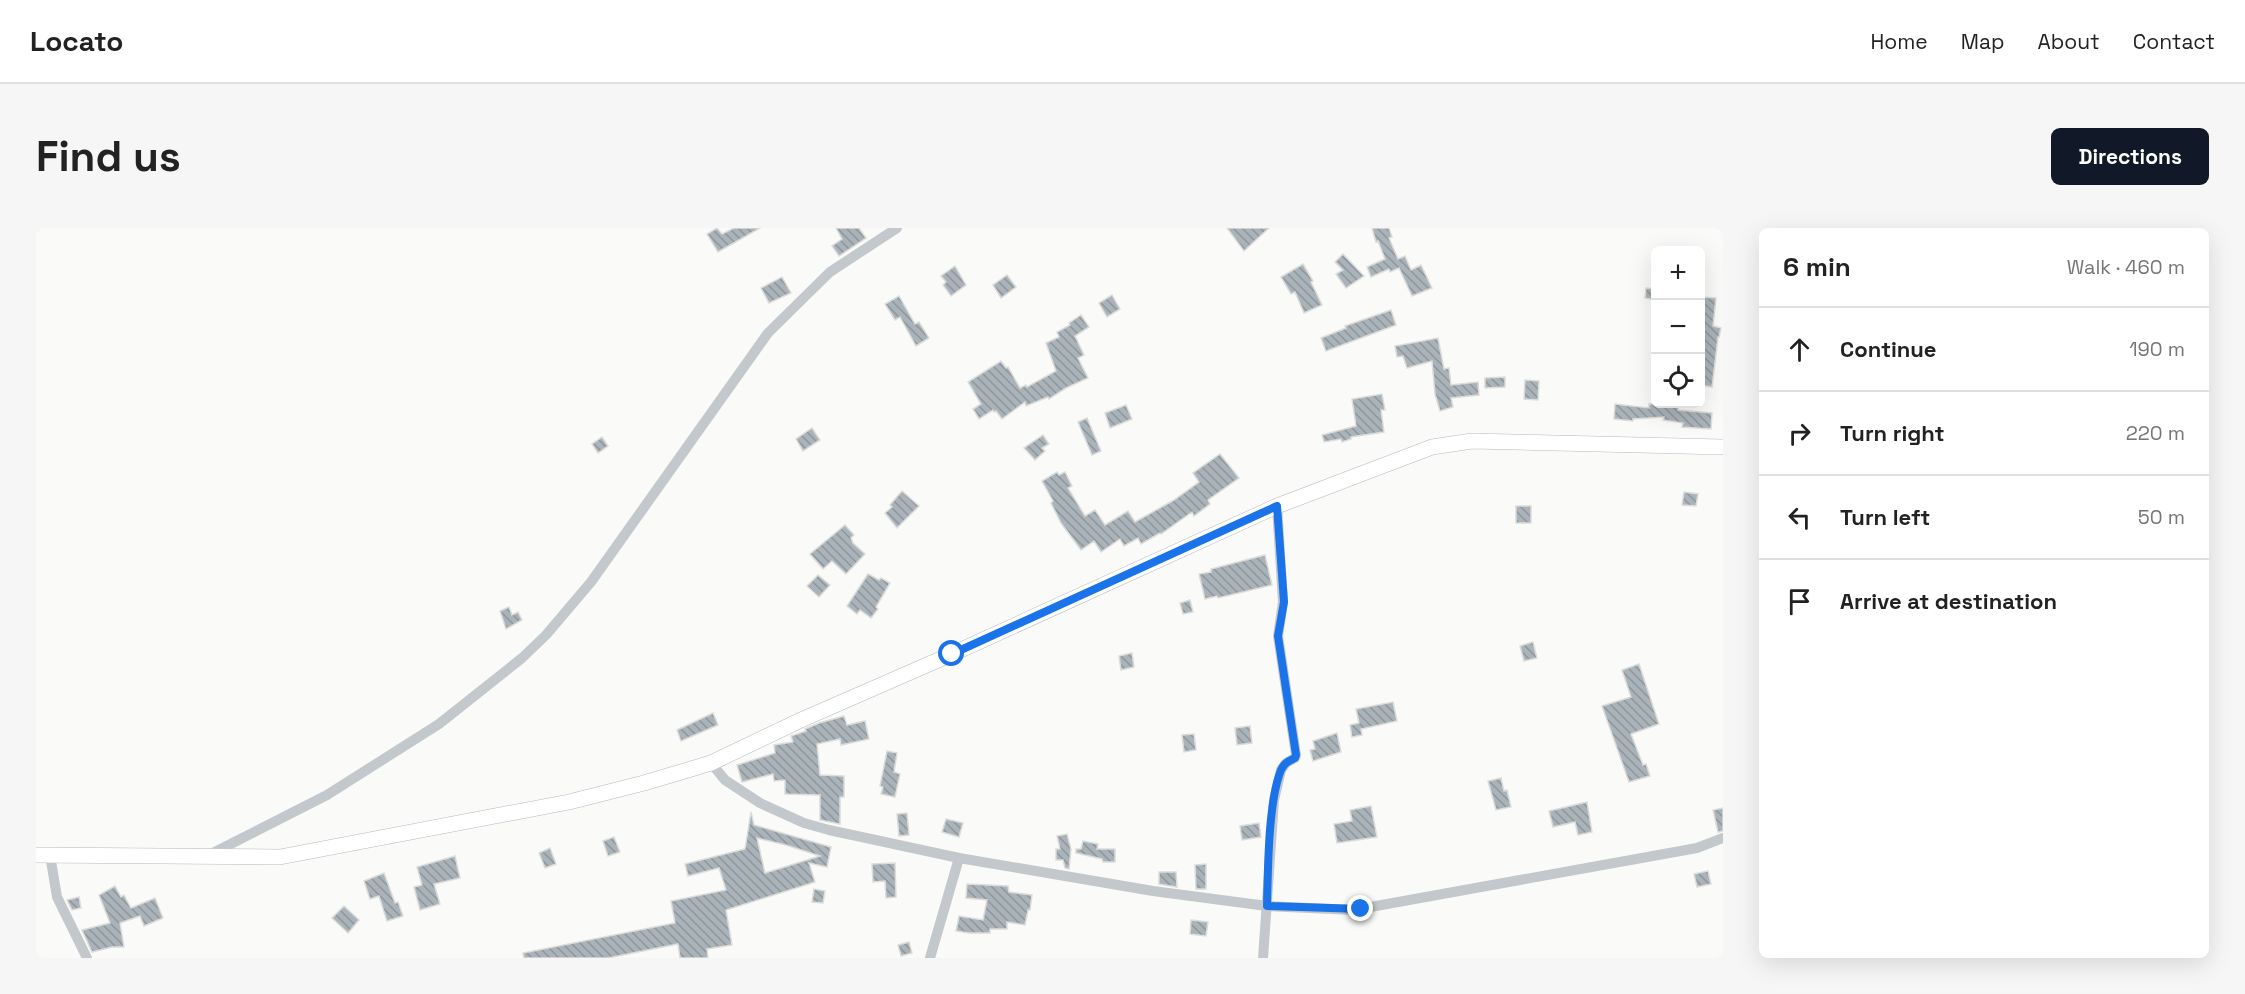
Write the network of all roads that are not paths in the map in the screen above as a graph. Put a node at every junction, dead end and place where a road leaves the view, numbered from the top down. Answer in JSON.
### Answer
{"nodes":[{"id":1,"x":897,"y":228,"type":"edge"},
{"id":2,"x":1723,"y":447,"type":"edge"},
{"id":3,"x":1277,"y":506,"type":"junction"},
{"id":4,"x":711,"y":763,"type":"junction"},
{"id":5,"x":1723,"y":838,"type":"edge"},
{"id":6,"x":43,"y":855,"type":"edge"},
{"id":7,"x":204,"y":857,"type":"junction"},
{"id":8,"x":959,"y":858,"type":"junction"},
{"id":9,"x":1267,"y":906,"type":"junction"},
{"id":10,"x":87,"y":958,"type":"edge"},
{"id":11,"x":930,"y":958,"type":"edge"},
{"id":12,"x":1263,"y":958,"type":"edge"}],
"edges":[{"from":1,"to":7,"type":"street"},
{"from":2,"to":3,"type":"main road"},
{"from":3,"to":4,"type":"main road"},
{"from":3,"to":9,"type":"street"},
{"from":4,"to":7,"type":"main road"},
{"from":4,"to":8,"type":"street"},
{"from":5,"to":9,"type":"street"},
{"from":6,"to":7,"type":"main road"},
{"from":6,"to":10,"type":"street"},
{"from":8,"to":9,"type":"street"},
{"from":8,"to":11,"type":"street"},
{"from":9,"to":12,"type":"street"}]}
